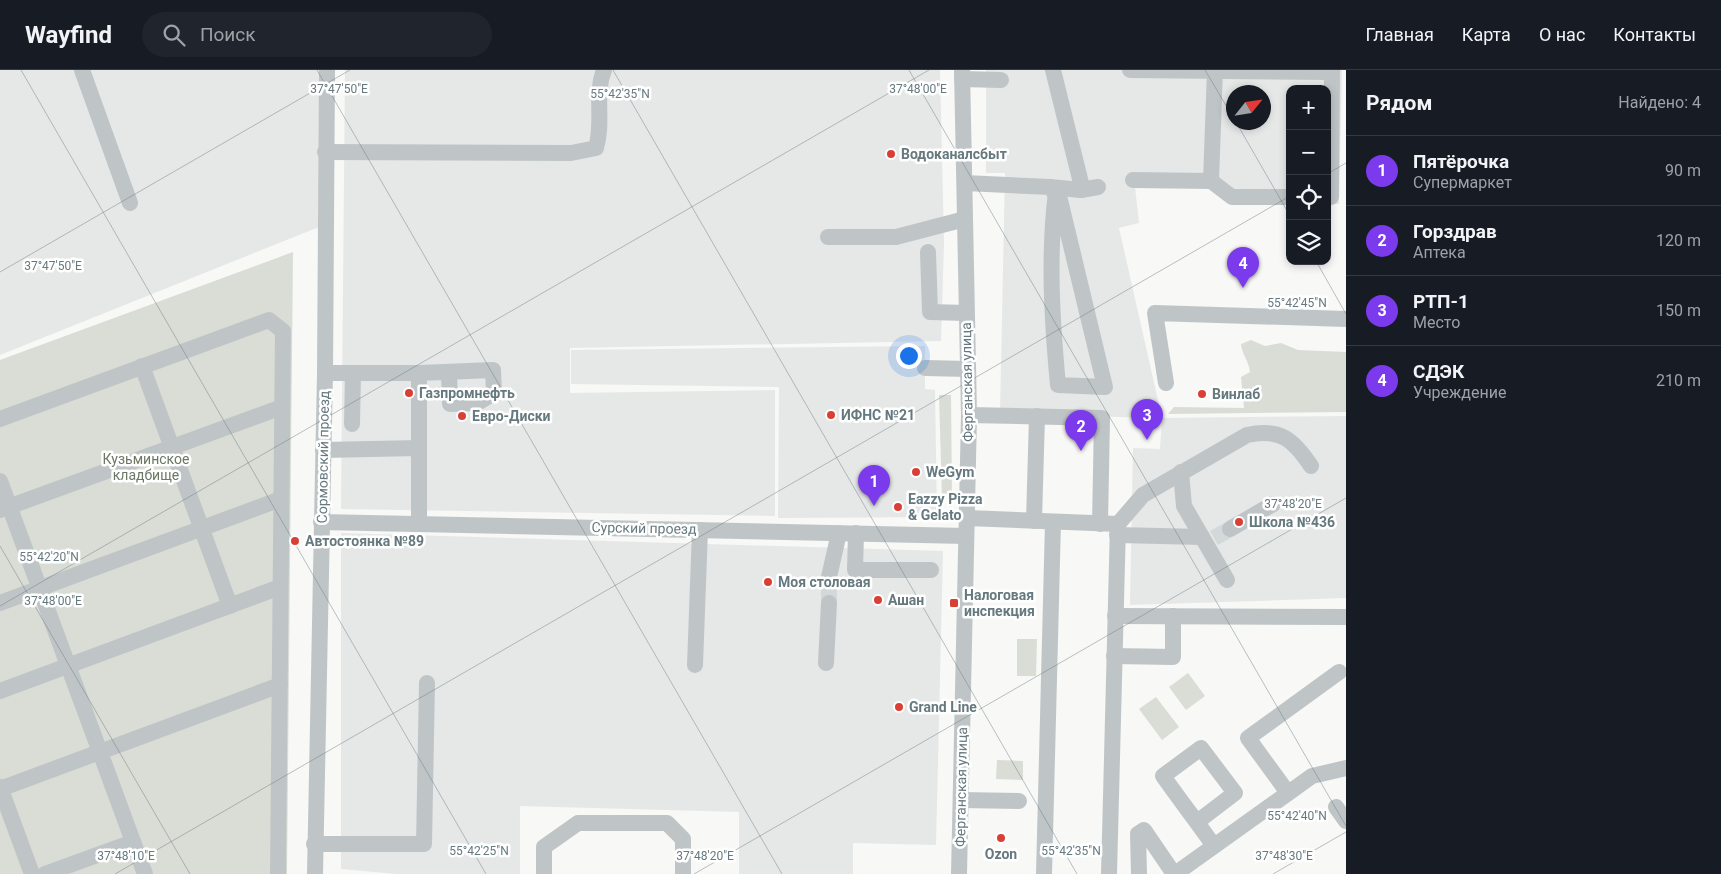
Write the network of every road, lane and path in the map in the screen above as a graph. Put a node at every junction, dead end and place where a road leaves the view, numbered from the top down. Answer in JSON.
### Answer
{"nodes":[{"id":1,"x":82,"y":70,"type":"edge"},
{"id":2,"x":327,"y":70,"type":"edge"},
{"id":3,"x":604,"y":70,"type":"edge"},
{"id":4,"x":1053,"y":70,"type":"edge"},
{"id":5,"x":1130,"y":70,"type":"edge"},
{"id":6,"x":1215,"y":71,"type":"edge"},
{"id":7,"x":1332,"y":71,"type":"edge"},
{"id":8,"x":962,"y":75,"type":"edge"},
{"id":9,"x":1001,"y":80,"type":"dead end"},
{"id":10,"x":325,"y":152,"type":"junction"},
{"id":11,"x":1134,"y":180,"type":"dead end"},
{"id":12,"x":1211,"y":181,"type":"junction"},
{"id":13,"x":965,"y":183,"type":"junction"},
{"id":14,"x":1098,"y":186,"type":"dead end"},
{"id":15,"x":1053,"y":190,"type":"junction"},
{"id":16,"x":1081,"y":190,"type":"junction"},
{"id":17,"x":1286,"y":197,"type":"edge"},
{"id":18,"x":1331,"y":197,"type":"edge"},
{"id":19,"x":130,"y":203,"type":"dead end"},
{"id":20,"x":965,"y":219,"type":"junction"},
{"id":21,"x":828,"y":237,"type":"dead end"},
{"id":22,"x":928,"y":252,"type":"dead end"},
{"id":23,"x":966,"y":313,"type":"junction"},
{"id":24,"x":1346,"y":319,"type":"edge"},
{"id":25,"x":142,"y":366,"type":"junction"},
{"id":26,"x":925,"y":368,"type":"dead end"},
{"id":27,"x":968,"y":369,"type":"junction"},
{"id":28,"x":353,"y":372,"type":"junction"},
{"id":29,"x":449,"y":372,"type":"dead end"},
{"id":30,"x":325,"y":373,"type":"junction"},
{"id":31,"x":419,"y":373,"type":"junction"},
{"id":32,"x":1166,"y":383,"type":"dead end"},
{"id":33,"x":282,"y":407,"type":"junction"},
{"id":34,"x":969,"y":415,"type":"junction"},
{"id":35,"x":1037,"y":416,"type":"junction"},
{"id":36,"x":0,"y":419,"type":"edge"},
{"id":37,"x":351,"y":437,"type":"junction"},
{"id":38,"x":172,"y":447,"type":"junction"},
{"id":39,"x":419,"y":448,"type":"junction"},
{"id":40,"x":323,"y":450,"type":"junction"},
{"id":41,"x":1311,"y":466,"type":"dead end"},
{"id":42,"x":1181,"y":472,"type":"junction"},
{"id":43,"x":0,"y":481,"type":"edge"},
{"id":44,"x":281,"y":499,"type":"junction"},
{"id":45,"x":1273,"y":504,"type":"dead end"},
{"id":46,"x":5,"y":509,"type":"edge"},
{"id":47,"x":967,"y":518,"type":"junction"},
{"id":48,"x":1034,"y":521,"type":"junction"},
{"id":49,"x":322,"y":522,"type":"junction"},
{"id":50,"x":1053,"y":522,"type":"junction"},
{"id":51,"x":419,"y":523,"type":"junction"},
{"id":52,"x":1100,"y":524,"type":"junction"},
{"id":53,"x":202,"y":529,"type":"junction"},
{"id":54,"x":1230,"y":529,"type":"tunnel mouth"},
{"id":55,"x":700,"y":530,"type":"junction"},
{"id":56,"x":1118,"y":530,"type":"junction"},
{"id":57,"x":839,"y":533,"type":"junction"},
{"id":58,"x":856,"y":533,"type":"junction"},
{"id":59,"x":966,"y":536,"type":"junction"},
{"id":60,"x":1207,"y":539,"type":"junction"},
{"id":61,"x":931,"y":570,"type":"dead end"},
{"id":62,"x":829,"y":577,"type":"tunnel mouth"},
{"id":63,"x":1227,"y":580,"type":"dead end"},
{"id":64,"x":280,"y":587,"type":"junction"},
{"id":65,"x":40,"y":588,"type":"junction"},
{"id":66,"x":0,"y":603,"type":"edge"},
{"id":67,"x":829,"y":603,"type":"tunnel mouth"},
{"id":68,"x":230,"y":606,"type":"junction"},
{"id":69,"x":1115,"y":616,"type":"junction"},
{"id":70,"x":1173,"y":616,"type":"junction"},
{"id":71,"x":1346,"y":617,"type":"edge"},
{"id":72,"x":1114,"y":656,"type":"junction"},
{"id":73,"x":826,"y":663,"type":"dead end"},
{"id":74,"x":695,"y":665,"type":"dead end"},
{"id":75,"x":68,"y":666,"type":"junction"},
{"id":76,"x":1339,"y":672,"type":"dead end"},
{"id":77,"x":427,"y":683,"type":"dead end"},
{"id":78,"x":280,"y":684,"type":"junction"},
{"id":79,"x":0,"y":691,"type":"edge"},
{"id":80,"x":100,"y":752,"type":"junction"},
{"id":81,"x":1346,"y":768,"type":"edge"},
{"id":82,"x":0,"y":788,"type":"edge"},
{"id":83,"x":1288,"y":793,"type":"junction"},
{"id":84,"x":961,"y":800,"type":"junction"},
{"id":85,"x":1020,"y":801,"type":"dead end"},
{"id":86,"x":1336,"y":807,"type":"dead end"},
{"id":87,"x":1346,"y":821,"type":"edge"},
{"id":88,"x":1197,"y":822,"type":"junction"},
{"id":89,"x":133,"y":842,"type":"junction"},
{"id":90,"x":314,"y":844,"type":"junction"},
{"id":91,"x":1214,"y":846,"type":"junction"},
{"id":92,"x":32,"y":874,"type":"edge"},
{"id":93,"x":45,"y":874,"type":"edge"},
{"id":94,"x":145,"y":874,"type":"edge"},
{"id":95,"x":278,"y":874,"type":"edge"},
{"id":96,"x":315,"y":874,"type":"edge"},
{"id":97,"x":544,"y":874,"type":"edge"},
{"id":98,"x":683,"y":874,"type":"edge"},
{"id":99,"x":959,"y":874,"type":"edge"},
{"id":100,"x":1044,"y":874,"type":"edge"},
{"id":101,"x":1109,"y":874,"type":"edge"},
{"id":102,"x":1138,"y":874,"type":"edge"},
{"id":103,"x":1175,"y":874,"type":"edge"}],
"edges":[{"from":1,"to":19,"type":"street"},
{"from":2,"to":10,"type":"street","name":"Сормовский проезд"},
{"from":3,"to":10,"type":"street"},
{"from":4,"to":16,"type":"street"},
{"from":5,"to":6,"type":"street"},
{"from":6,"to":7,"type":"street"},
{"from":6,"to":12,"type":"street"},
{"from":7,"to":18,"type":"street"},
{"from":8,"to":9,"type":"street"},
{"from":8,"to":13,"type":"street","name":"Ферганская улица"},
{"from":10,"to":30,"type":"street","name":"Сормовский проезд"},
{"from":11,"to":12,"type":"street"},
{"from":12,"to":17,"type":"street"},
{"from":13,"to":15,"type":"street"},
{"from":13,"to":20,"type":"street","name":"Ферганская улица"},
{"from":14,"to":16,"type":"street"},
{"from":15,"to":15,"type":"street"},
{"from":15,"to":16,"type":"street"},
{"from":20,"to":21,"type":"street"},
{"from":20,"to":23,"type":"street","name":"Ферганская улица"},
{"from":22,"to":23,"type":"street"},
{"from":23,"to":27,"type":"street","name":"Ферганская улица"},
{"from":24,"to":32,"type":"street"},
{"from":25,"to":33,"type":"street"},
{"from":25,"to":36,"type":"street"},
{"from":25,"to":38,"type":"street"},
{"from":26,"to":27,"type":"street"},
{"from":27,"to":34,"type":"street","name":"Ферганская улица"},
{"from":28,"to":30,"type":"street"},
{"from":28,"to":31,"type":"street"},
{"from":28,"to":37,"type":"street"},
{"from":29,"to":31,"type":"street"},
{"from":30,"to":40,"type":"street","name":"Сормовский проезд"},
{"from":31,"to":39,"type":"street"},
{"from":33,"to":38,"type":"street"},
{"from":33,"to":44,"type":"street"},
{"from":34,"to":35,"type":"street"},
{"from":34,"to":47,"type":"street","name":"Ферганская улица"},
{"from":35,"to":48,"type":"street"},
{"from":35,"to":52,"type":"street"},
{"from":37,"to":39,"type":"street"},
{"from":37,"to":40,"type":"street"},
{"from":38,"to":46,"type":"street"},
{"from":38,"to":53,"type":"street"},
{"from":39,"to":51,"type":"street"},
{"from":40,"to":49,"type":"street","name":"Сормовский проезд"},
{"from":41,"to":42,"type":"street"},
{"from":42,"to":56,"type":"street"},
{"from":42,"to":60,"type":"street"},
{"from":43,"to":46,"type":"street"},
{"from":44,"to":53,"type":"street"},
{"from":44,"to":64,"type":"street"},
{"from":45,"to":54,"type":"street"},
{"from":46,"to":65,"type":"street"},
{"from":47,"to":48,"type":"street"},
{"from":47,"to":59,"type":"street","name":"Ферганская улица"},
{"from":48,"to":50,"type":"street"},
{"from":49,"to":51,"type":"street","name":"Сурский проезд"},
{"from":49,"to":90,"type":"street","name":"Сормовский проезд"},
{"from":50,"to":52,"type":"street"},
{"from":50,"to":100,"type":"street"},
{"from":51,"to":55,"type":"street","name":"Сурский проезд"},
{"from":52,"to":56,"type":"street"},
{"from":53,"to":65,"type":"street"},
{"from":53,"to":68,"type":"street"},
{"from":55,"to":57,"type":"street","name":"Сурский проезд"},
{"from":55,"to":74,"type":"street"},
{"from":56,"to":60,"type":"street"},
{"from":56,"to":69,"type":"street"},
{"from":57,"to":58,"type":"street","name":"Сурский проезд"},
{"from":57,"to":62,"type":"street"},
{"from":58,"to":59,"type":"street","name":"Сурский проезд"},
{"from":58,"to":61,"type":"street"},
{"from":59,"to":84,"type":"street","name":"Ферганская улица"},
{"from":60,"to":63,"type":"street"},
{"from":64,"to":68,"type":"street"},
{"from":64,"to":78,"type":"street"},
{"from":65,"to":66,"type":"street"},
{"from":65,"to":75,"type":"street"},
{"from":67,"to":73,"type":"street"},
{"from":68,"to":75,"type":"street"},
{"from":69,"to":70,"type":"street"},
{"from":69,"to":72,"type":"street"},
{"from":70,"to":71,"type":"street"},
{"from":70,"to":72,"type":"street"},
{"from":72,"to":101,"type":"street"},
{"from":75,"to":79,"type":"street"},
{"from":75,"to":80,"type":"street"},
{"from":76,"to":83,"type":"street"},
{"from":77,"to":90,"type":"street"},
{"from":78,"to":80,"type":"street"},
{"from":78,"to":95,"type":"street"},
{"from":80,"to":82,"type":"street"},
{"from":80,"to":89,"type":"street"},
{"from":81,"to":83,"type":"street"},
{"from":82,"to":92,"type":"street"},
{"from":83,"to":91,"type":"street"},
{"from":84,"to":85,"type":"street"},
{"from":84,"to":99,"type":"street","name":"Ферганская улица"},
{"from":86,"to":87,"type":"street"},
{"from":88,"to":88,"type":"street"},
{"from":88,"to":91,"type":"street"},
{"from":89,"to":93,"type":"street"},
{"from":89,"to":94,"type":"street"},
{"from":90,"to":96,"type":"street","name":"Сормовский проезд"},
{"from":91,"to":103,"type":"street"},
{"from":97,"to":98,"type":"street"},
{"from":102,"to":103,"type":"street"}]}
